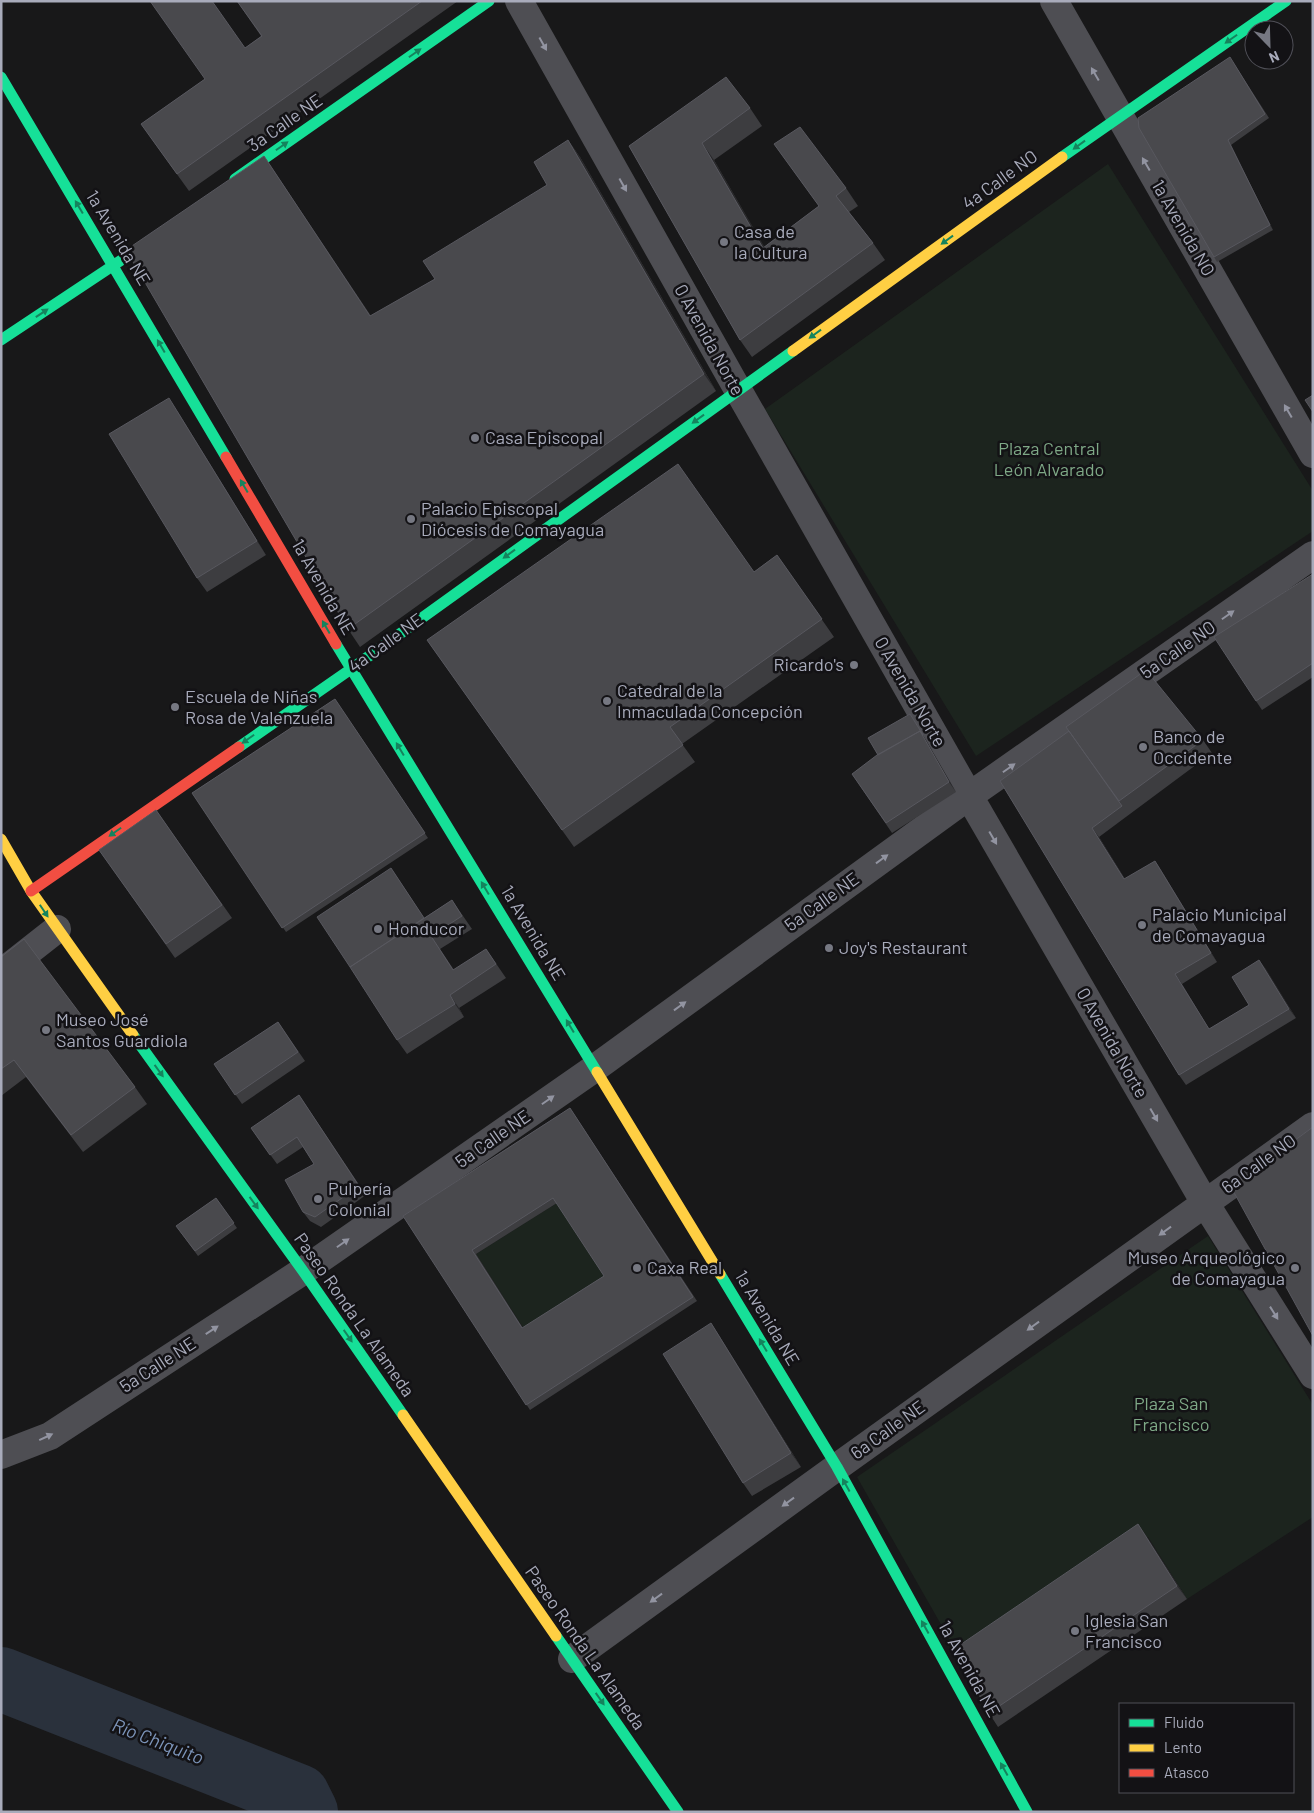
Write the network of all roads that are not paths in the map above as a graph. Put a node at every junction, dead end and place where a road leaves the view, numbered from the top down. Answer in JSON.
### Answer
{"nodes":[{"id":1,"x":489,"y":1,"type":"edge"},
{"id":2,"x":519,"y":1,"type":"edge"},
{"id":3,"x":1054,"y":1,"type":"edge"},
{"id":4,"x":1286,"y":1,"type":"edge"},
{"id":5,"x":1,"y":77,"type":"edge"},
{"id":6,"x":1119,"y":116,"type":"junction"},
{"id":7,"x":228,"y":185,"type":"edge"},
{"id":8,"x":138,"y":248,"type":"edge"},
{"id":9,"x":114,"y":265,"type":"junction"},
{"id":10,"x":1,"y":340,"type":"edge"},
{"id":11,"x":738,"y":390,"type":"junction"},
{"id":12,"x":1313,"y":454,"type":"edge"},
{"id":13,"x":1313,"y":555,"type":"edge"},
{"id":14,"x":351,"y":669,"type":"junction"},
{"id":15,"x":969,"y":796,"type":"junction"},
{"id":16,"x":1,"y":839,"type":"edge"},
{"id":17,"x":31,"y":891,"type":"junction"},
{"id":18,"x":57,"y":929,"type":"junction"},
{"id":19,"x":1,"y":973,"type":"edge"},
{"id":20,"x":595,"y":1068,"type":"junction"},
{"id":21,"x":1313,"y":1126,"type":"edge"},
{"id":22,"x":1205,"y":1203,"type":"junction"},
{"id":23,"x":303,"y":1271,"type":"junction"},
{"id":24,"x":1313,"y":1375,"type":"edge"},
{"id":25,"x":1,"y":1455,"type":"edge"},
{"id":26,"x":837,"y":1467,"type":"junction"},
{"id":27,"x":572,"y":1659,"type":"junction"},
{"id":28,"x":678,"y":1812,"type":"edge"},
{"id":29,"x":1027,"y":1812,"type":"edge"}],
"edges":[{"from":7,"to":1,"type":"street","name":"3a Calle NE","one_way":true},
{"from":2,"to":11,"type":"street","name":"0 Avenida Norte","one_way":true},
{"from":6,"to":3,"type":"street","name":"1a Avenida NO","one_way":true},
{"from":4,"to":6,"type":"street","name":"4a Calle NO","one_way":true},
{"from":9,"to":5,"type":"street","name":"1a Avenida NE","one_way":true},
{"from":6,"to":11,"type":"street","name":"4a Calle NO","one_way":true},
{"from":12,"to":6,"type":"street","name":"1a Avenida NO","one_way":true},
{"from":8,"to":9,"type":"street"},
{"from":10,"to":9,"type":"street","one_way":true},
{"from":14,"to":9,"type":"street","name":"1a Avenida NE","one_way":true},
{"from":11,"to":14,"type":"street","name":"4a Calle NE","one_way":true},
{"from":11,"to":15,"type":"street","name":"0 Avenida Norte"},
{"from":15,"to":13,"type":"street","name":"5a Calle NO","one_way":true},
{"from":14,"to":17,"type":"street","name":"4a Calle NE","one_way":true},
{"from":20,"to":14,"type":"street","name":"1a Avenida NE","one_way":true},
{"from":20,"to":15,"type":"street","name":"5a Calle NE","one_way":true},
{"from":15,"to":22,"type":"street","name":"0 Avenida Norte","one_way":true},
{"from":16,"to":17,"type":"street","name":"Paseo Ronda La Alameda"},
{"from":17,"to":18,"type":"street","name":"Paseo Ronda La Alameda","one_way":true},
{"from":18,"to":19,"type":"street"},
{"from":18,"to":23,"type":"street","name":"Paseo Ronda La Alameda","one_way":true},
{"from":23,"to":20,"type":"street","name":"5a Calle NE","one_way":true},
{"from":26,"to":20,"type":"street","name":"1a Avenida NE","one_way":true},
{"from":21,"to":22,"type":"street","name":"6a Calle NO"},
{"from":22,"to":24,"type":"street","name":"0 Avenida Norte","one_way":true},
{"from":22,"to":26,"type":"street","name":"6a Calle NE","one_way":true},
{"from":25,"to":23,"type":"street","name":"5a Calle NE","one_way":true},
{"from":23,"to":27,"type":"street","name":"Paseo Ronda La Alameda","one_way":true},
{"from":26,"to":27,"type":"street","name":"6a Calle NE","one_way":true},
{"from":29,"to":26,"type":"street","name":"1a Avenida NE","one_way":true},
{"from":27,"to":28,"type":"street","name":"Paseo Ronda La Alameda","one_way":true}]}
